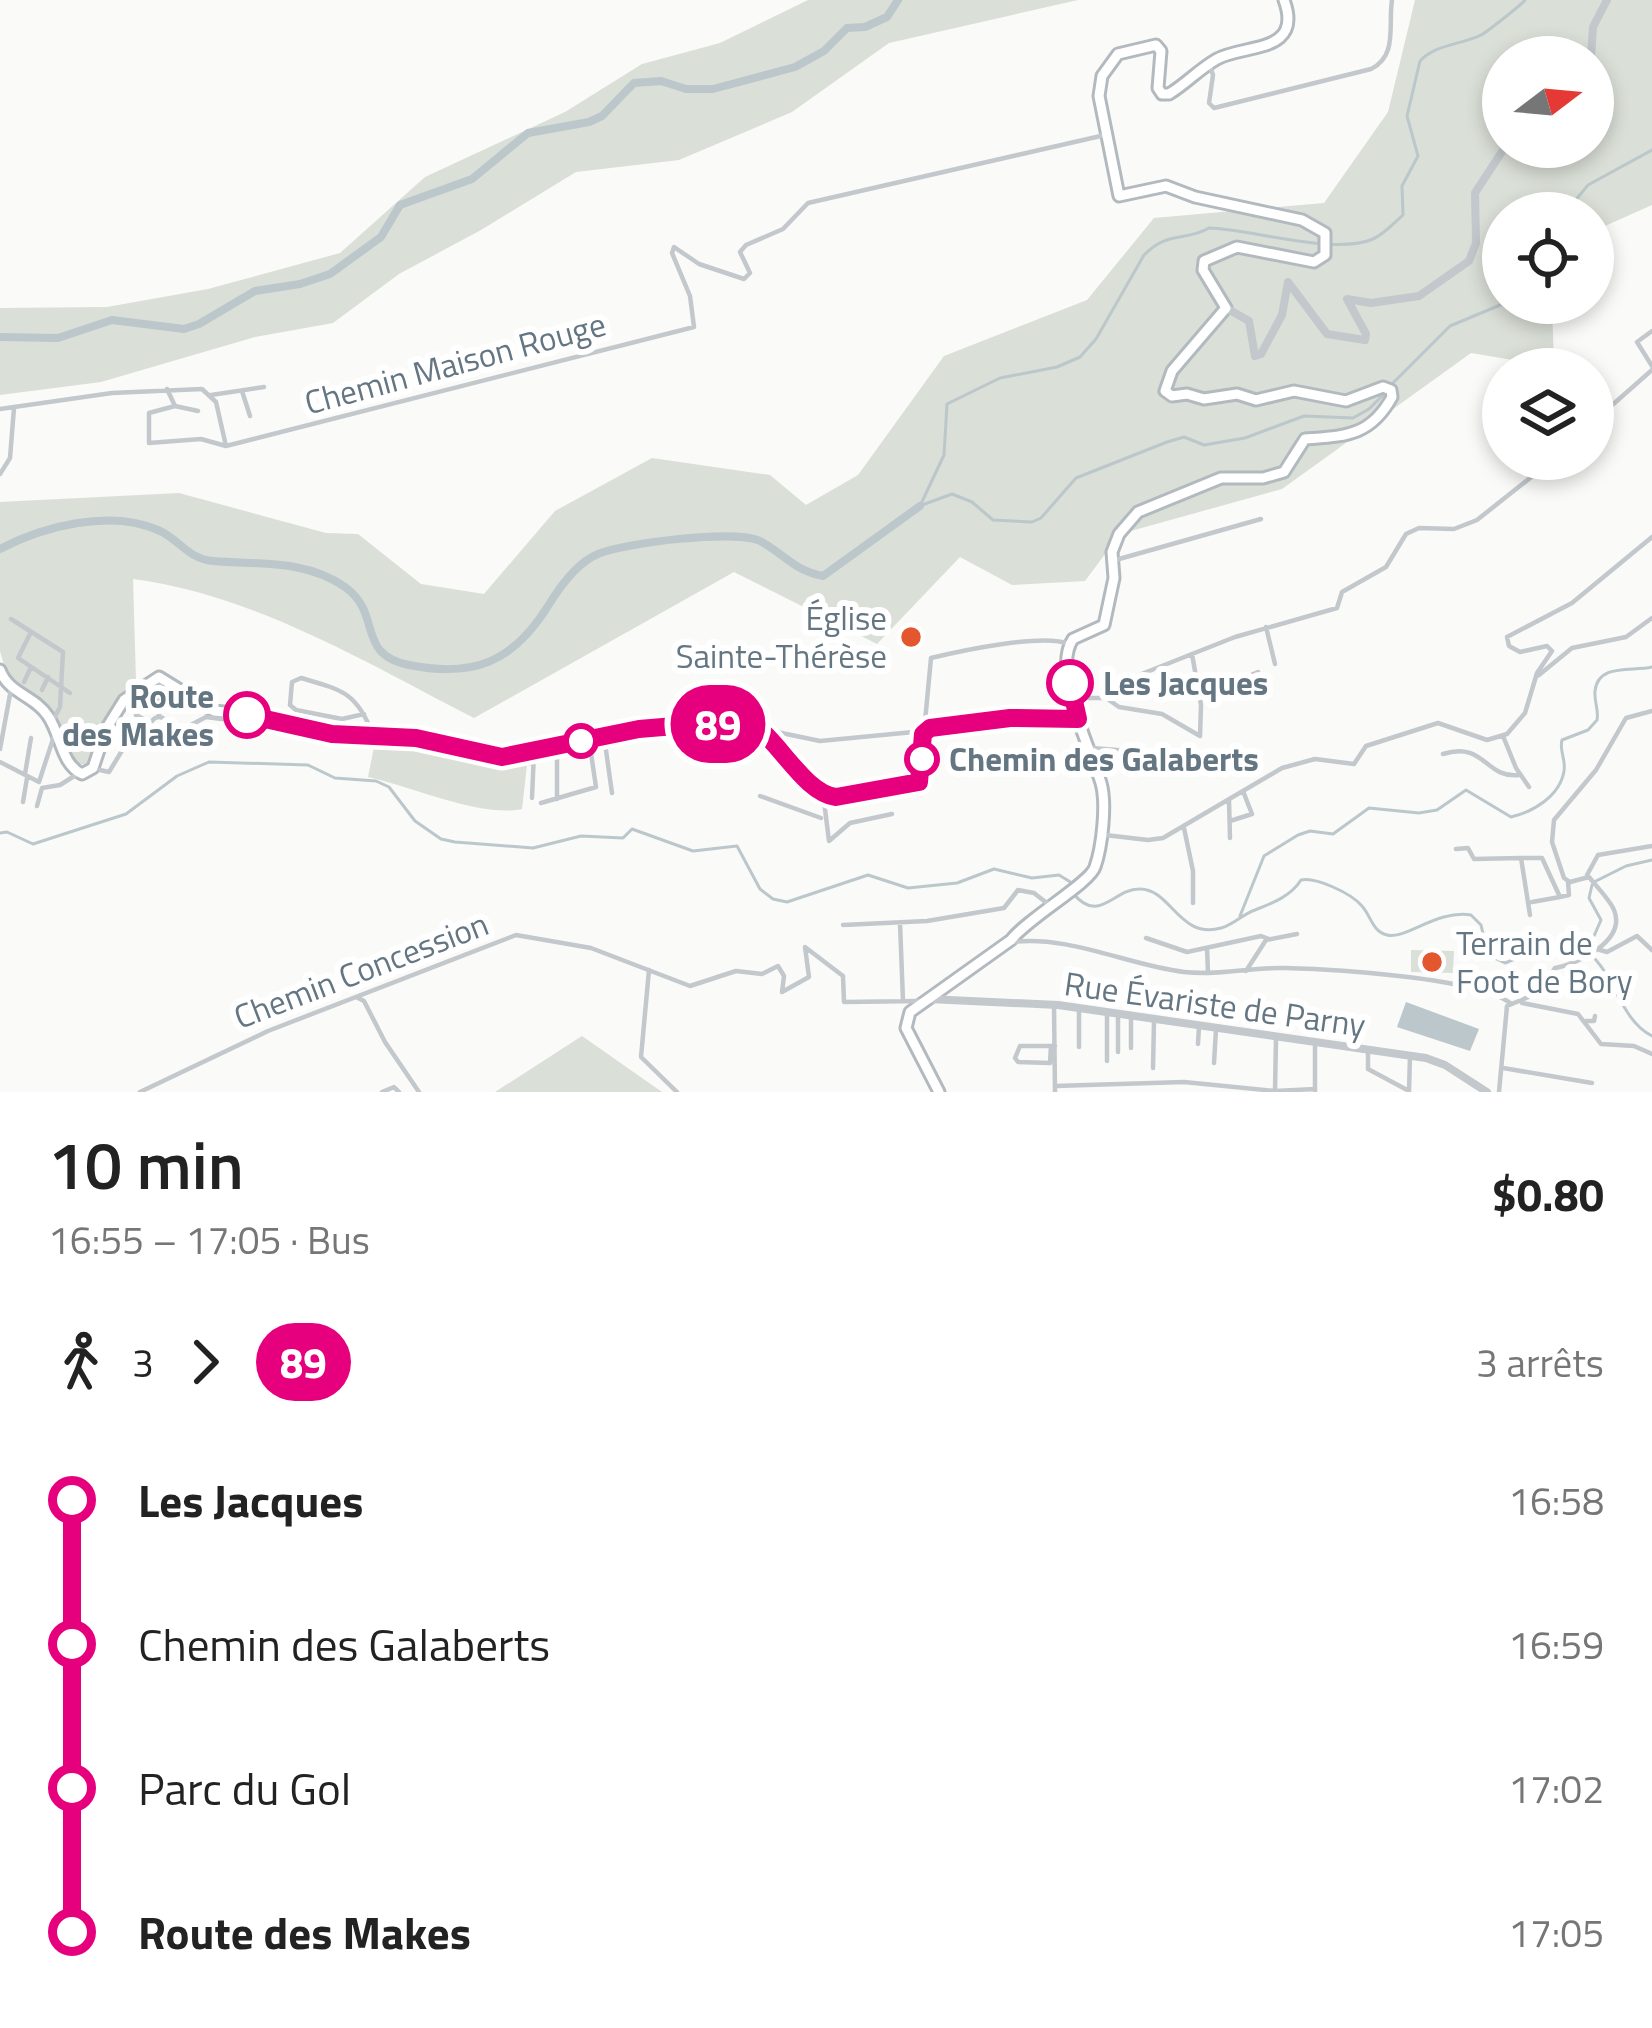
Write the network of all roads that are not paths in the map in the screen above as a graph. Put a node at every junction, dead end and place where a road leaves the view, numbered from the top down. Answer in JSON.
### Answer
{"nodes":[{"id":1,"x":1284,"y":0,"type":"edge"},
{"id":2,"x":1392,"y":0,"type":"edge"},
{"id":3,"x":1607,"y":0,"type":"edge"},
{"id":4,"x":1592,"y":36,"type":"edge"},
{"id":5,"x":1209,"y":64,"type":"junction"},
{"id":6,"x":1105,"y":135,"type":"junction"},
{"id":7,"x":1491,"y":168,"type":"edge"},
{"id":8,"x":1226,"y":308,"type":"junction"},
{"id":9,"x":1652,"y":332,"type":"edge"},
{"id":10,"x":1652,"y":368,"type":"edge"},
{"id":11,"x":264,"y":387,"type":"dead end"},
{"id":12,"x":167,"y":389,"type":"junction"},
{"id":13,"x":242,"y":391,"type":"junction"},
{"id":14,"x":211,"y":395,"type":"junction"},
{"id":15,"x":1614,"y":403,"type":"edge"},
{"id":16,"x":175,"y":406,"type":"junction"},
{"id":17,"x":14,"y":408,"type":"junction"},
{"id":18,"x":0,"y":410,"type":"edge"},
{"id":19,"x":198,"y":411,"type":"dead end"},
{"id":20,"x":250,"y":416,"type":"dead end"},
{"id":21,"x":226,"y":446,"type":"junction"},
{"id":22,"x":0,"y":474,"type":"edge"},
{"id":23,"x":1527,"y":480,"type":"edge"},
{"id":24,"x":1261,"y":519,"type":"dead end"},
{"id":25,"x":1652,"y":537,"type":"edge"},
{"id":26,"x":1112,"y":561,"type":"junction"},
{"id":27,"x":1652,"y":618,"type":"edge"},
{"id":28,"x":10,"y":620,"type":"dead end"},
{"id":29,"x":1266,"y":627,"type":"junction"},
{"id":30,"x":30,"y":634,"type":"junction"},
{"id":31,"x":1069,"y":644,"type":"junction"},
{"id":32,"x":1192,"y":654,"type":"junction"},
{"id":33,"x":1275,"y":664,"type":"dead end"},
{"id":34,"x":31,"y":667,"type":"junction"},
{"id":35,"x":0,"y":670,"type":"edge"},
{"id":36,"x":1258,"y":672,"type":"dead end"},
{"id":37,"x":48,"y":676,"type":"junction"},
{"id":38,"x":1135,"y":677,"type":"dead end"},
{"id":39,"x":1535,"y":679,"type":"junction"},
{"id":40,"x":24,"y":682,"type":"dead end"},
{"id":41,"x":160,"y":682,"type":"junction"},
{"id":42,"x":59,"y":683,"type":"junction"},
{"id":43,"x":11,"y":689,"type":"junction"},
{"id":44,"x":42,"y":691,"type":"dead end"},
{"id":45,"x":70,"y":693,"type":"dead end"},
{"id":46,"x":1199,"y":697,"type":"junction"},
{"id":47,"x":1073,"y":698,"type":"junction"},
{"id":48,"x":1652,"y":711,"type":"edge"},
{"id":49,"x":364,"y":714,"type":"junction"},
{"id":50,"x":136,"y":715,"type":"dead end"},
{"id":51,"x":159,"y":718,"type":"junction"},
{"id":52,"x":1078,"y":719,"type":"junction"},
{"id":53,"x":260,"y":724,"type":"dead end"},
{"id":54,"x":166,"y":726,"type":"junction"},
{"id":55,"x":54,"y":727,"type":"junction"},
{"id":56,"x":152,"y":727,"type":"junction"},
{"id":57,"x":772,"y":731,"type":"dead end"},
{"id":58,"x":924,"y":731,"type":"junction"},
{"id":59,"x":891,"y":733,"type":"junction"},
{"id":60,"x":373,"y":735,"type":"junction"},
{"id":61,"x":604,"y":736,"type":"junction"},
{"id":62,"x":1503,"y":736,"type":"junction"},
{"id":63,"x":31,"y":738,"type":"dead end"},
{"id":64,"x":590,"y":744,"type":"junction"},
{"id":65,"x":890,"y":744,"type":"dead end"},
{"id":66,"x":1086,"y":747,"type":"junction"},
{"id":67,"x":0,"y":749,"type":"edge"},
{"id":68,"x":1130,"y":751,"type":"dead end"},
{"id":69,"x":534,"y":752,"type":"junction"},
{"id":70,"x":1443,"y":754,"type":"dead end"},
{"id":71,"x":0,"y":762,"type":"edge"},
{"id":72,"x":100,"y":770,"type":"dead end"},
{"id":73,"x":79,"y":773,"type":"junction"},
{"id":74,"x":1519,"y":775,"type":"junction"},
{"id":75,"x":26,"y":777,"type":"junction"},
{"id":76,"x":1529,"y":787,"type":"dead end"},
{"id":77,"x":1243,"y":791,"type":"junction"},
{"id":78,"x":612,"y":793,"type":"dead end"},
{"id":79,"x":823,"y":793,"type":"junction"},
{"id":80,"x":760,"y":796,"type":"dead end"},
{"id":81,"x":532,"y":798,"type":"dead end"},
{"id":82,"x":557,"y":799,"type":"junction"},
{"id":83,"x":1228,"y":800,"type":"junction"},
{"id":84,"x":23,"y":802,"type":"dead end"},
{"id":85,"x":541,"y":803,"type":"dead end"},
{"id":86,"x":37,"y":806,"type":"dead end"},
{"id":87,"x":892,"y":814,"type":"dead end"},
{"id":88,"x":824,"y":819,"type":"junction"},
{"id":89,"x":1230,"y":821,"type":"junction"},
{"id":90,"x":1184,"y":828,"type":"junction"},
{"id":91,"x":1099,"y":834,"type":"junction"},
{"id":92,"x":1230,"y":838,"type":"dead end"},
{"id":93,"x":1652,"y":846,"type":"edge"},
{"id":94,"x":1456,"y":849,"type":"dead end"},
{"id":95,"x":1521,"y":858,"type":"junction"},
{"id":96,"x":1586,"y":877,"type":"junction"},
{"id":97,"x":1568,"y":882,"type":"junction"},
{"id":98,"x":1560,"y":897,"type":"junction"},
{"id":99,"x":1532,"y":902,"type":"dead end"},
{"id":100,"x":1193,"y":903,"type":"dead end"},
{"id":101,"x":1048,"y":904,"type":"junction"},
{"id":102,"x":1529,"y":915,"type":"dead end"},
{"id":103,"x":900,"y":923,"type":"junction"},
{"id":104,"x":843,"y":925,"type":"dead end"},
{"id":105,"x":1297,"y":934,"type":"dead end"},
{"id":106,"x":1146,"y":938,"type":"dead end"},
{"id":107,"x":1273,"y":938,"type":"junction"},
{"id":108,"x":1007,"y":943,"type":"junction"},
{"id":109,"x":1208,"y":948,"type":"junction"},
{"id":110,"x":1594,"y":949,"type":"junction"},
{"id":111,"x":1652,"y":950,"type":"edge"},
{"id":112,"x":649,"y":970,"type":"junction"},
{"id":113,"x":1246,"y":971,"type":"junction"},
{"id":114,"x":1208,"y":973,"type":"junction"},
{"id":115,"x":358,"y":998,"type":"junction"},
{"id":116,"x":926,"y":999,"type":"junction"},
{"id":117,"x":1513,"y":1002,"type":"junction"},
{"id":118,"x":904,"y":1004,"type":"junction"},
{"id":119,"x":1054,"y":1005,"type":"junction"},
{"id":120,"x":1078,"y":1009,"type":"junction"},
{"id":121,"x":1112,"y":1014,"type":"junction"},
{"id":122,"x":1131,"y":1016,"type":"junction"},
{"id":123,"x":1595,"y":1016,"type":"dead end"},
{"id":124,"x":1154,"y":1020,"type":"junction"},
{"id":125,"x":1586,"y":1021,"type":"junction"},
{"id":126,"x":1199,"y":1026,"type":"junction"},
{"id":127,"x":1216,"y":1029,"type":"junction"},
{"id":128,"x":1276,"y":1038,"type":"junction"},
{"id":129,"x":1316,"y":1043,"type":"junction"},
{"id":130,"x":1198,"y":1044,"type":"dead end"},
{"id":131,"x":1053,"y":1046,"type":"junction"},
{"id":132,"x":1079,"y":1047,"type":"dead end"},
{"id":133,"x":1131,"y":1048,"type":"dead end"},
{"id":134,"x":1368,"y":1050,"type":"junction"},
{"id":135,"x":1118,"y":1052,"type":"dead end"},
{"id":136,"x":1652,"y":1054,"type":"edge"},
{"id":137,"x":1410,"y":1056,"type":"junction"},
{"id":138,"x":1107,"y":1061,"type":"dead end"},
{"id":139,"x":1214,"y":1063,"type":"dead end"},
{"id":140,"x":1153,"y":1068,"type":"dead end"},
{"id":141,"x":1503,"y":1068,"type":"junction"},
{"id":142,"x":1592,"y":1084,"type":"dead end"},
{"id":143,"x":1055,"y":1089,"type":"edge"},
{"id":144,"x":1275,"y":1091,"type":"edge"},
{"id":145,"x":1315,"y":1091,"type":"edge"},
{"id":146,"x":1411,"y":1091,"type":"edge"},
{"id":147,"x":140,"y":1092,"type":"edge"},
{"id":148,"x":382,"y":1092,"type":"edge"},
{"id":149,"x":399,"y":1092,"type":"edge"},
{"id":150,"x":419,"y":1092,"type":"edge"},
{"id":151,"x":677,"y":1092,"type":"edge"},
{"id":152,"x":939,"y":1092,"type":"edge"},
{"id":153,"x":1296,"y":1092,"type":"edge"},
{"id":154,"x":1487,"y":1092,"type":"edge"},
{"id":155,"x":1499,"y":1092,"type":"edge"}],
"edges":[{"from":1,"to":5,"type":"main road"},
{"from":2,"to":5,"type":"street"},
{"from":3,"to":4,"type":"street"},
{"from":5,"to":6,"type":"main road"},
{"from":6,"to":8,"type":"main road"},
{"from":6,"to":21,"type":"street","name":"Chemin Maison Rouge"},
{"from":7,"to":8,"type":"street"},
{"from":8,"to":26,"type":"main road"},
{"from":9,"to":10,"type":"street"},
{"from":10,"to":15,"type":"street"},
{"from":11,"to":13,"type":"street"},
{"from":12,"to":14,"type":"street"},
{"from":12,"to":16,"type":"street"},
{"from":12,"to":17,"type":"street"},
{"from":13,"to":14,"type":"street"},
{"from":13,"to":20,"type":"street"},
{"from":14,"to":21,"type":"street"},
{"from":16,"to":19,"type":"street"},
{"from":16,"to":21,"type":"street","name":"Chemin Maison Rouge"},
{"from":17,"to":18,"type":"street"},
{"from":17,"to":22,"type":"street"},
{"from":23,"to":29,"type":"street"},
{"from":24,"to":26,"type":"street"},
{"from":25,"to":39,"type":"street"},
{"from":26,"to":31,"type":"main road"},
{"from":27,"to":39,"type":"street"},
{"from":28,"to":30,"type":"street"},
{"from":29,"to":32,"type":"street"},
{"from":29,"to":33,"type":"street"},
{"from":30,"to":34,"type":"street"},
{"from":30,"to":42,"type":"street"},
{"from":31,"to":47,"type":"main road"},
{"from":31,"to":58,"type":"street"},
{"from":32,"to":38,"type":"street"},
{"from":32,"to":46,"type":"street"},
{"from":34,"to":37,"type":"street"},
{"from":34,"to":40,"type":"street"},
{"from":35,"to":43,"type":"main road"},
{"from":36,"to":46,"type":"street"},
{"from":37,"to":42,"type":"street"},
{"from":37,"to":44,"type":"street"},
{"from":39,"to":62,"type":"street"},
{"from":41,"to":51,"type":"street"},
{"from":41,"to":60,"type":"main road"},
{"from":41,"to":73,"type":"main road"},
{"from":42,"to":45,"type":"street"},
{"from":42,"to":55,"type":"street"},
{"from":43,"to":55,"type":"main road"},
{"from":43,"to":67,"type":"street"},
{"from":46,"to":47,"type":"street"},
{"from":47,"to":52,"type":"main road"},
{"from":48,"to":97,"type":"street"},
{"from":49,"to":49,"type":"street"},
{"from":49,"to":60,"type":"street"},
{"from":50,"to":56,"type":"street"},
{"from":51,"to":54,"type":"street"},
{"from":51,"to":56,"type":"street"},
{"from":52,"to":58,"type":"main road"},
{"from":52,"to":66,"type":"main road"},
{"from":53,"to":54,"type":"street"},
{"from":54,"to":56,"type":"street"},
{"from":55,"to":73,"type":"main road"},
{"from":55,"to":75,"type":"street"},
{"from":56,"to":72,"type":"street"},
{"from":57,"to":59,"type":"street"},
{"from":58,"to":59,"type":"street"},
{"from":58,"to":79,"type":"main road"},
{"from":59,"to":65,"type":"street"},
{"from":60,"to":69,"type":"main road"},
{"from":61,"to":64,"type":"main road"},
{"from":61,"to":78,"type":"street"},
{"from":61,"to":79,"type":"main road"},
{"from":62,"to":74,"type":"street"},
{"from":62,"to":77,"type":"street"},
{"from":63,"to":75,"type":"street"},
{"from":64,"to":69,"type":"main road"},
{"from":64,"to":82,"type":"street"},
{"from":64,"to":82,"type":"street"},
{"from":66,"to":68,"type":"street"},
{"from":66,"to":91,"type":"main road"},
{"from":69,"to":81,"type":"street"},
{"from":70,"to":74,"type":"street"},
{"from":71,"to":75,"type":"street"},
{"from":73,"to":86,"type":"street"},
{"from":74,"to":76,"type":"street"},
{"from":75,"to":84,"type":"street"},
{"from":77,"to":83,"type":"street"},
{"from":77,"to":89,"type":"street"},
{"from":79,"to":88,"type":"street"},
{"from":80,"to":88,"type":"street"},
{"from":82,"to":85,"type":"street"},
{"from":83,"to":89,"type":"street"},
{"from":83,"to":90,"type":"street"},
{"from":87,"to":88,"type":"street"},
{"from":89,"to":92,"type":"street"},
{"from":90,"to":91,"type":"street"},
{"from":90,"to":100,"type":"street"},
{"from":91,"to":101,"type":"main road"},
{"from":93,"to":96,"type":"street"},
{"from":94,"to":95,"type":"street"},
{"from":95,"to":98,"type":"street"},
{"from":95,"to":102,"type":"street"},
{"from":96,"to":97,"type":"street"},
{"from":96,"to":110,"type":"street"},
{"from":97,"to":98,"type":"street"},
{"from":98,"to":99,"type":"street"},
{"from":101,"to":103,"type":"street"},
{"from":101,"to":108,"type":"main road"},
{"from":103,"to":104,"type":"street"},
{"from":103,"to":118,"type":"street"},
{"from":105,"to":107,"type":"street"},
{"from":106,"to":109,"type":"street"},
{"from":107,"to":109,"type":"street"},
{"from":107,"to":113,"type":"street"},
{"from":108,"to":114,"type":"street"},
{"from":108,"to":116,"type":"main road"},
{"from":109,"to":114,"type":"street"},
{"from":110,"to":111,"type":"street"},
{"from":110,"to":117,"type":"street"},
{"from":112,"to":115,"type":"street","name":"Chemin Concession"},
{"from":112,"to":118,"type":"street","name":"Chemin Concession"},
{"from":112,"to":151,"type":"street"},
{"from":113,"to":114,"type":"street"},
{"from":113,"to":117,"type":"street"},
{"from":115,"to":147,"type":"street","name":"Chemin Concession"},
{"from":115,"to":150,"type":"street"},
{"from":116,"to":118,"type":"street","name":"Chemin Concession"},
{"from":116,"to":119,"type":"street","name":"Rue Évariste de Parny"},
{"from":116,"to":152,"type":"main road"},
{"from":117,"to":125,"type":"street"},
{"from":117,"to":141,"type":"street"},
{"from":119,"to":120,"type":"street","name":"Rue Évariste de Parny"},
{"from":119,"to":131,"type":"street"},
{"from":120,"to":121,"type":"street","name":"Rue Évariste de Parny"},
{"from":120,"to":132,"type":"street"},
{"from":121,"to":122,"type":"street","name":"Rue Évariste de Parny"},
{"from":121,"to":135,"type":"street"},
{"from":121,"to":138,"type":"street"},
{"from":122,"to":124,"type":"street","name":"Rue Évariste de Parny"},
{"from":122,"to":133,"type":"street"},
{"from":123,"to":125,"type":"street"},
{"from":124,"to":126,"type":"street","name":"Rue Évariste de Parny"},
{"from":124,"to":140,"type":"street"},
{"from":125,"to":136,"type":"street"},
{"from":126,"to":127,"type":"street","name":"Rue Évariste de Parny"},
{"from":126,"to":130,"type":"street"},
{"from":127,"to":128,"type":"street","name":"Rue Évariste de Parny"},
{"from":127,"to":139,"type":"street"},
{"from":128,"to":129,"type":"street","name":"Rue Évariste de Parny"},
{"from":128,"to":144,"type":"street"},
{"from":129,"to":134,"type":"street","name":"Rue Évariste de Parny"},
{"from":129,"to":145,"type":"street"},
{"from":131,"to":131,"type":"street"},
{"from":131,"to":143,"type":"street"},
{"from":134,"to":137,"type":"street","name":"Rue Évariste de Parny"},
{"from":134,"to":146,"type":"street"},
{"from":137,"to":146,"type":"street"},
{"from":137,"to":154,"type":"street","name":"Rue Évariste de Parny"},
{"from":141,"to":142,"type":"street"},
{"from":141,"to":155,"type":"street"},
{"from":143,"to":144,"type":"street"},
{"from":144,"to":153,"type":"street"},
{"from":145,"to":153,"type":"street"},
{"from":148,"to":149,"type":"street"}]}
